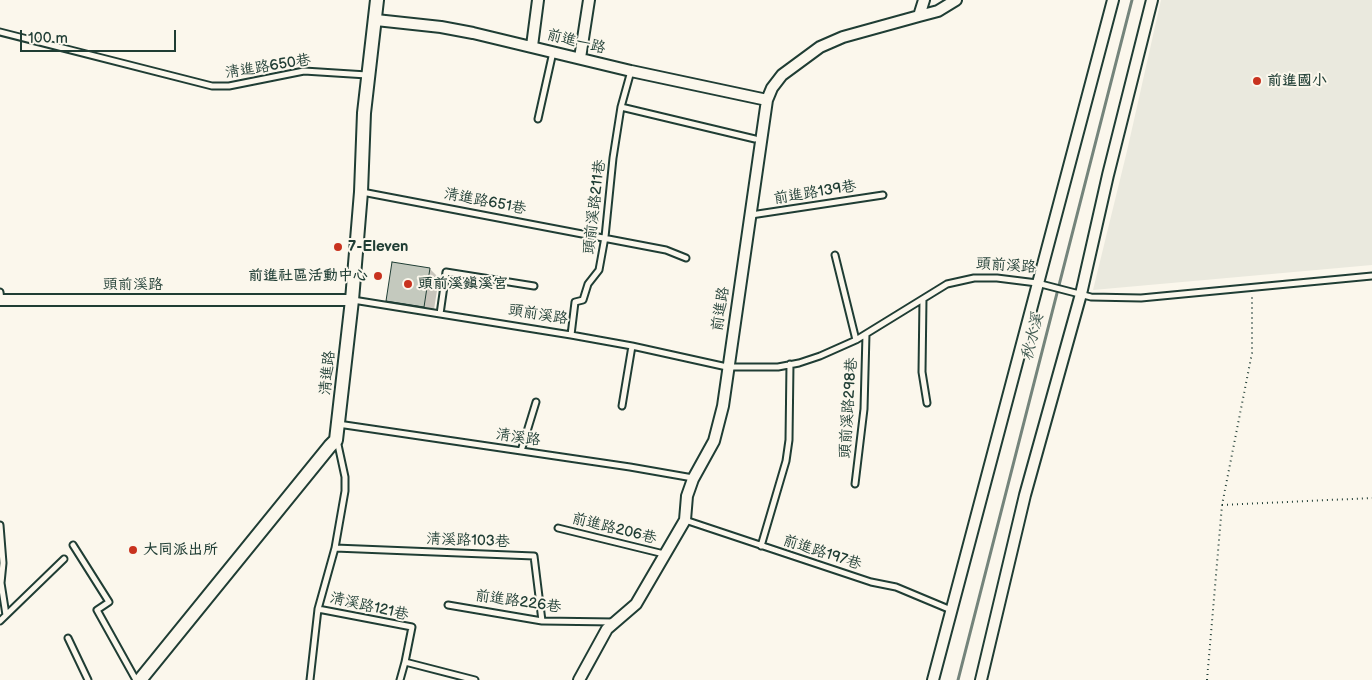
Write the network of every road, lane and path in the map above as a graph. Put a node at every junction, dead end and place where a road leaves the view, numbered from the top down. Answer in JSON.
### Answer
{"nodes":[{"id":1,"x":377,"y":0,"type":"edge"},
{"id":2,"x":538,"y":0,"type":"edge"},
{"id":3,"x":590,"y":0,"type":"edge"},
{"id":4,"x":924,"y":0,"type":"edge"},
{"id":5,"x":956,"y":0,"type":"edge"},
{"id":6,"x":1113,"y":0,"type":"edge"},
{"id":7,"x":1152,"y":0,"type":"edge"},
{"id":8,"x":919,"y":16,"type":"junction"},
{"id":9,"x":376,"y":20,"type":"junction"},
{"id":10,"x":0,"y":32,"type":"edge"},
{"id":11,"x":532,"y":46,"type":"junction"},
{"id":12,"x":553,"y":51,"type":"junction"},
{"id":13,"x":580,"y":58,"type":"junction"},
{"id":14,"x":631,"y":71,"type":"junction"},
{"id":15,"x":367,"y":75,"type":"junction"},
{"id":16,"x":767,"y":100,"type":"junction"},
{"id":17,"x":621,"y":107,"type":"junction"},
{"id":18,"x":538,"y":119,"type":"dead end"},
{"id":19,"x":755,"y":139,"type":"dead end"},
{"id":20,"x":362,"y":192,"type":"junction"},
{"id":21,"x":883,"y":196,"type":"dead end"},
{"id":22,"x":751,"y":215,"type":"junction"},
{"id":23,"x":605,"y":237,"type":"junction"},
{"id":24,"x":835,"y":255,"type":"dead end"},
{"id":25,"x":686,"y":258,"type":"dead end"},
{"id":26,"x":1372,"y":276,"type":"edge"},
{"id":27,"x":1037,"y":283,"type":"junction"},
{"id":28,"x":534,"y":286,"type":"dead end"},
{"id":29,"x":1252,"y":288,"type":"junction"},
{"id":30,"x":1083,"y":294,"type":"junction"},
{"id":31,"x":0,"y":297,"type":"edge"},
{"id":32,"x":923,"y":299,"type":"junction"},
{"id":33,"x":352,"y":300,"type":"junction"},
{"id":34,"x":440,"y":314,"type":"junction"},
{"id":35,"x":866,"y":334,"type":"junction"},
{"id":36,"x":571,"y":335,"type":"junction"},
{"id":37,"x":856,"y":340,"type":"junction"},
{"id":38,"x":632,"y":346,"type":"junction"},
{"id":39,"x":790,"y":364,"type":"junction"},
{"id":40,"x":728,"y":367,"type":"junction"},
{"id":41,"x":536,"y":402,"type":"dead end"},
{"id":42,"x":927,"y":403,"type":"dead end"},
{"id":43,"x":622,"y":406,"type":"dead end"},
{"id":44,"x":338,"y":424,"type":"junction"},
{"id":45,"x":336,"y":440,"type":"junction"},
{"id":46,"x":521,"y":451,"type":"junction"},
{"id":47,"x":694,"y":478,"type":"junction"},
{"id":48,"x":855,"y":484,"type":"dead end"},
{"id":49,"x":1372,"y":498,"type":"edge"},
{"id":50,"x":1222,"y":505,"type":"junction"},
{"id":51,"x":685,"y":520,"type":"junction"},
{"id":52,"x":0,"y":525,"type":"edge"},
{"id":53,"x":558,"y":528,"type":"dead end"},
{"id":54,"x":73,"y":545,"type":"dead end"},
{"id":55,"x":760,"y":546,"type":"junction"},
{"id":56,"x":336,"y":548,"type":"junction"},
{"id":57,"x":664,"y":554,"type":"junction"},
{"id":58,"x":64,"y":559,"type":"dead end"},
{"id":59,"x":448,"y":605,"type":"dead end"},
{"id":60,"x":318,"y":609,"type":"junction"},
{"id":61,"x":952,"y":610,"type":"junction"},
{"id":62,"x":6,"y":615,"type":"junction"},
{"id":63,"x":0,"y":621,"type":"edge"},
{"id":64,"x":542,"y":621,"type":"junction"},
{"id":65,"x":614,"y":622,"type":"junction"},
{"id":66,"x":68,"y":638,"type":"dead end"},
{"id":67,"x":405,"y":662,"type":"junction"},
{"id":68,"x":88,"y":680,"type":"edge"},
{"id":69,"x":136,"y":680,"type":"edge"},
{"id":70,"x":140,"y":680,"type":"edge"},
{"id":71,"x":310,"y":680,"type":"edge"},
{"id":72,"x":400,"y":680,"type":"edge"},
{"id":73,"x":476,"y":680,"type":"edge"},
{"id":74,"x":581,"y":680,"type":"edge"},
{"id":75,"x":933,"y":680,"type":"edge"},
{"id":76,"x":981,"y":680,"type":"edge"},
{"id":77,"x":1208,"y":680,"type":"edge"}],
"edges":[{"from":1,"to":9,"type":"street","name":"清進路"},
{"from":2,"to":11,"type":"street"},
{"from":3,"to":13,"type":"street"},
{"from":4,"to":8,"type":"street"},
{"from":5,"to":8,"type":"street","name":"前進路"},
{"from":6,"to":27,"type":"street"},
{"from":7,"to":30,"type":"street"},
{"from":8,"to":16,"type":"street","name":"前進路"},
{"from":9,"to":11,"type":"street","name":"前進一路"},
{"from":9,"to":15,"type":"street","name":"清進路"},
{"from":10,"to":15,"type":"lane","name":"清進路650巷"},
{"from":11,"to":12,"type":"street","name":"前進一路"},
{"from":12,"to":13,"type":"street","name":"前進一路"},
{"from":12,"to":18,"type":"lane"},
{"from":13,"to":14,"type":"street","name":"前進一路"},
{"from":14,"to":16,"type":"street","name":"前進一路"},
{"from":14,"to":17,"type":"lane","name":"頭前溪路211巷"},
{"from":15,"to":20,"type":"street","name":"清進路"},
{"from":16,"to":22,"type":"street","name":"前進路"},
{"from":17,"to":19,"type":"lane"},
{"from":17,"to":23,"type":"lane","name":"頭前溪路211巷"},
{"from":20,"to":23,"type":"lane","name":"清進路651巷"},
{"from":20,"to":33,"type":"street","name":"清進路"},
{"from":21,"to":22,"type":"lane","name":"前進路139巷"},
{"from":22,"to":40,"type":"street","name":"前進路"},
{"from":23,"to":25,"type":"lane","name":"清進路651巷"},
{"from":23,"to":36,"type":"lane","name":"頭前溪路211巷"},
{"from":24,"to":37,"type":"lane"},
{"from":26,"to":29,"type":"lane"},
{"from":27,"to":30,"type":"lane","name":"頭前溪路"},
{"from":27,"to":32,"type":"lane","name":"頭前溪路"},
{"from":27,"to":61,"type":"street"},
{"from":28,"to":34,"type":"lane"},
{"from":29,"to":30,"type":"lane"},
{"from":29,"to":50,"type":"path"},
{"from":30,"to":76,"type":"street"},
{"from":31,"to":33,"type":"street","name":"頭前溪路"},
{"from":32,"to":35,"type":"lane","name":"頭前溪路"},
{"from":32,"to":42,"type":"lane"},
{"from":33,"to":34,"type":"lane","name":"頭前溪路"},
{"from":33,"to":44,"type":"street","name":"清進路"},
{"from":34,"to":36,"type":"lane","name":"頭前溪路"},
{"from":35,"to":37,"type":"lane","name":"頭前溪路"},
{"from":35,"to":48,"type":"lane","name":"頭前溪路298巷"},
{"from":36,"to":38,"type":"lane","name":"頭前溪路"},
{"from":37,"to":39,"type":"lane","name":"頭前溪路"},
{"from":38,"to":40,"type":"lane","name":"頭前溪路"},
{"from":38,"to":43,"type":"lane"},
{"from":39,"to":40,"type":"lane","name":"頭前溪路"},
{"from":39,"to":55,"type":"lane"},
{"from":40,"to":47,"type":"street","name":"前進路"},
{"from":41,"to":46,"type":"lane"},
{"from":44,"to":45,"type":"street","name":"清進路"},
{"from":44,"to":46,"type":"lane","name":"清溪路"},
{"from":45,"to":56,"type":"lane"},
{"from":45,"to":70,"type":"street"},
{"from":46,"to":47,"type":"lane","name":"清溪路"},
{"from":47,"to":51,"type":"street","name":"前進路"},
{"from":49,"to":50,"type":"path"},
{"from":50,"to":77,"type":"path"},
{"from":51,"to":55,"type":"lane","name":"前進路197巷"},
{"from":51,"to":57,"type":"street","name":"前進路"},
{"from":52,"to":62,"type":"lane"},
{"from":53,"to":57,"type":"lane","name":"前進路206巷"},
{"from":54,"to":69,"type":"lane"},
{"from":55,"to":61,"type":"lane","name":"前進路197巷"},
{"from":56,"to":60,"type":"lane"},
{"from":56,"to":64,"type":"lane","name":"清溪路103巷"},
{"from":57,"to":65,"type":"street","name":"前進路"},
{"from":58,"to":62,"type":"lane"},
{"from":59,"to":64,"type":"lane","name":"前進路226巷"},
{"from":60,"to":67,"type":"lane","name":"清溪路121巷"},
{"from":60,"to":71,"type":"lane"},
{"from":61,"to":75,"type":"street"},
{"from":62,"to":63,"type":"lane"},
{"from":64,"to":65,"type":"lane","name":"前進路226巷"},
{"from":65,"to":74,"type":"street","name":"前進路"},
{"from":66,"to":68,"type":"lane"},
{"from":67,"to":72,"type":"lane"},
{"from":67,"to":73,"type":"lane"}]}
